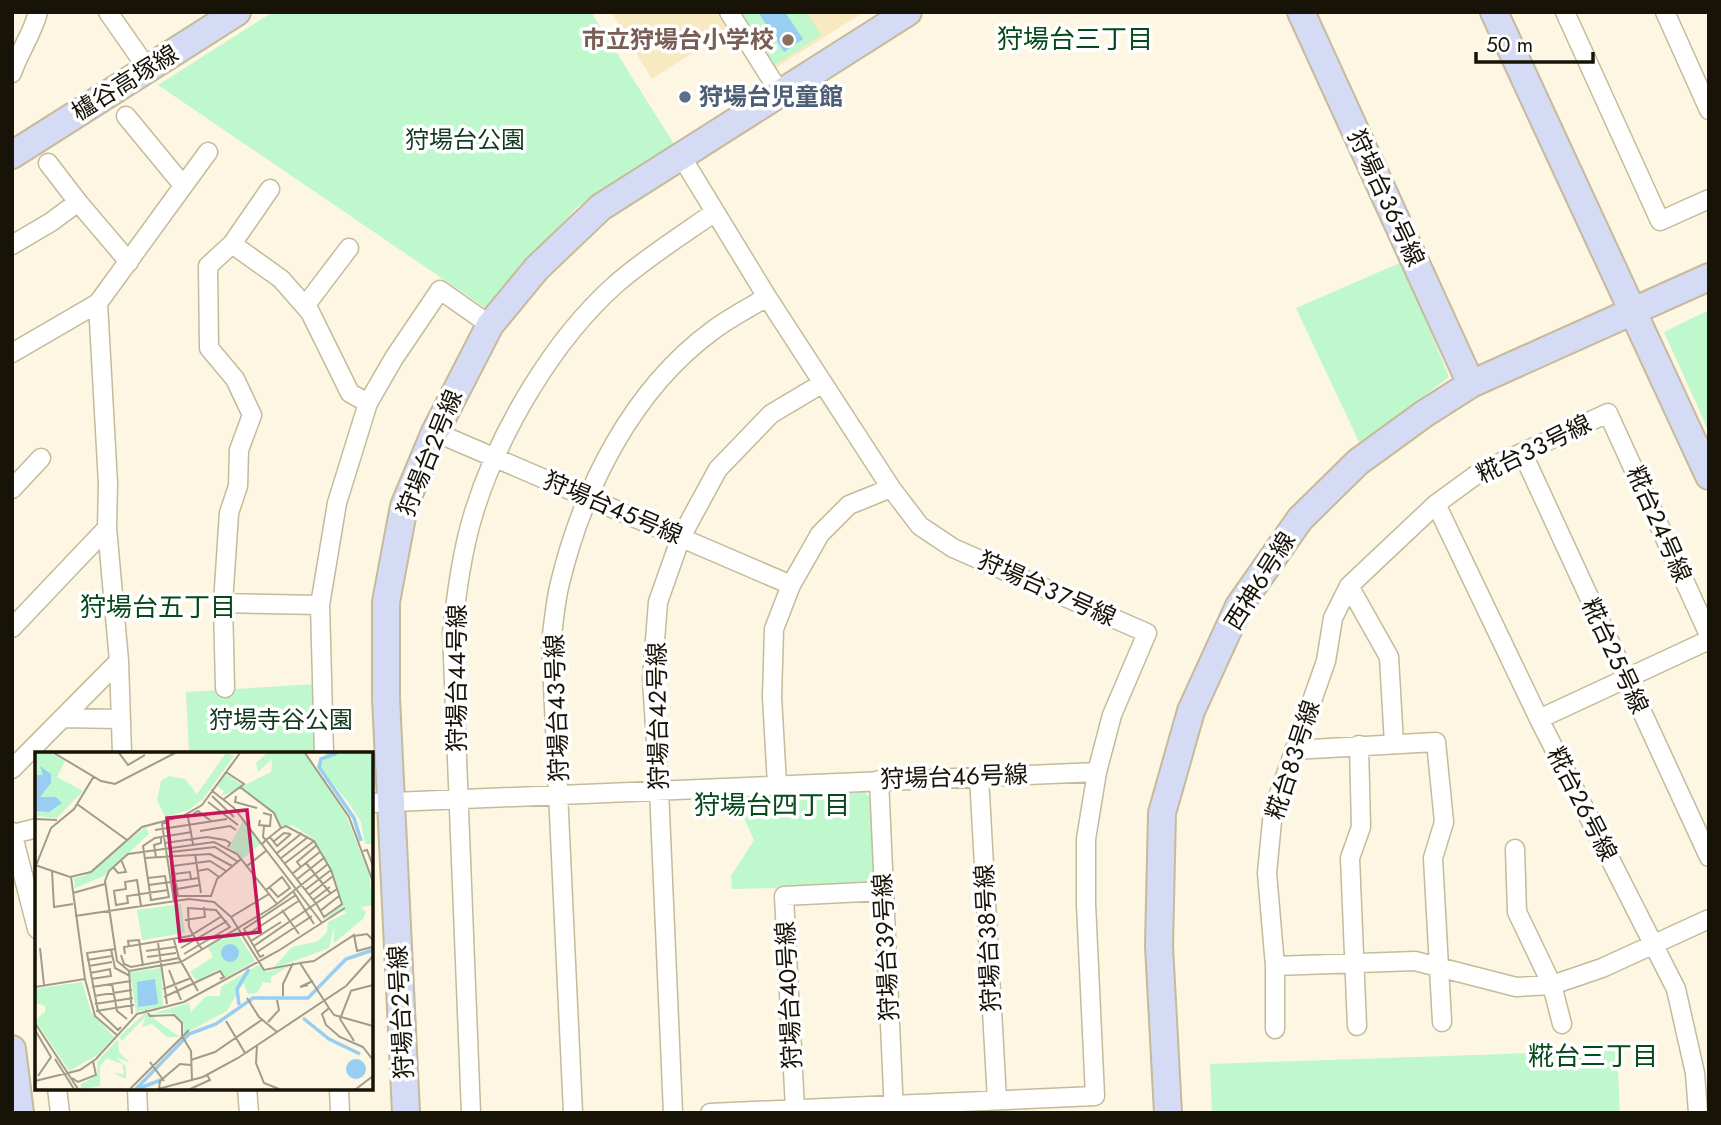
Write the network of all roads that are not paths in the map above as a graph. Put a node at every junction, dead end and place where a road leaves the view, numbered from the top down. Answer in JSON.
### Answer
{"nodes":[{"id":1,"x":38,"y":12,"type":"edge"},
{"id":2,"x":108,"y":12,"type":"edge"},
{"id":3,"x":237,"y":12,"type":"edge"},
{"id":4,"x":729,"y":12,"type":"edge"},
{"id":5,"x":908,"y":12,"type":"edge"},
{"id":6,"x":1301,"y":12,"type":"edge"},
{"id":7,"x":1494,"y":12,"type":"edge"},
{"id":8,"x":1565,"y":12,"type":"edge"},
{"id":9,"x":1665,"y":12,"type":"edge"},
{"id":10,"x":148,"y":68,"type":"junction"},
{"id":11,"x":12,"y":73,"type":"edge"},
{"id":12,"x":780,"y":93,"type":"junction"},
{"id":13,"x":1709,"y":110,"type":"edge"},
{"id":14,"x":126,"y":116,"type":"dead end"},
{"id":15,"x":208,"y":152,"type":"dead end"},
{"id":16,"x":12,"y":155,"type":"edge"},
{"id":17,"x":681,"y":156,"type":"junction"},
{"id":18,"x":48,"y":163,"type":"dead end"},
{"id":19,"x":182,"y":184,"type":"junction"},
{"id":20,"x":270,"y":189,"type":"dead end"},
{"id":21,"x":1709,"y":199,"type":"edge"},
{"id":22,"x":78,"y":202,"type":"junction"},
{"id":23,"x":715,"y":212,"type":"junction"},
{"id":24,"x":232,"y":244,"type":"junction"},
{"id":25,"x":12,"y":245,"type":"edge"},
{"id":26,"x":349,"y":248,"type":"dead end"},
{"id":27,"x":129,"y":262,"type":"junction"},
{"id":28,"x":1709,"y":277,"type":"edge"},
{"id":29,"x":767,"y":297,"type":"junction"},
{"id":30,"x":98,"y":303,"type":"junction"},
{"id":31,"x":304,"y":306,"type":"junction"},
{"id":32,"x":1634,"y":312,"type":"junction"},
{"id":33,"x":490,"y":325,"type":"junction"},
{"id":34,"x":12,"y":353,"type":"edge"},
{"id":35,"x":823,"y":383,"type":"junction"},
{"id":36,"x":1471,"y":384,"type":"junction"},
{"id":37,"x":368,"y":403,"type":"junction"},
{"id":38,"x":1608,"y":413,"type":"joint"},
{"id":39,"x":435,"y":432,"type":"junction"},
{"id":40,"x":1523,"y":454,"type":"junction"},
{"id":41,"x":41,"y":458,"type":"dead end"},
{"id":42,"x":496,"y":458,"type":"junction"},
{"id":43,"x":1709,"y":476,"type":"edge"},
{"id":44,"x":891,"y":488,"type":"junction"},
{"id":45,"x":12,"y":489,"type":"edge"},
{"id":46,"x":588,"y":497,"type":"junction"},
{"id":47,"x":1436,"y":504,"type":"junction"},
{"id":48,"x":107,"y":528,"type":"junction"},
{"id":49,"x":681,"y":537,"type":"junction"},
{"id":50,"x":1395,"y":540,"type":"joint"},
{"id":51,"x":791,"y":585,"type":"junction"},
{"id":52,"x":1349,"y":586,"type":"junction"},
{"id":53,"x":223,"y":603,"type":"junction"},
{"id":54,"x":320,"y":605,"type":"junction"},
{"id":55,"x":13,"y":625,"type":"edge"},
{"id":56,"x":1709,"y":638,"type":"edge"},
{"id":57,"x":119,"y":661,"type":"junction"},
{"id":58,"x":1625,"y":678,"type":"junction"},
{"id":59,"x":225,"y":688,"type":"dead end"},
{"id":60,"x":63,"y":718,"type":"junction"},
{"id":61,"x":120,"y":719,"type":"junction"},
{"id":62,"x":1539,"y":719,"type":"junction"},
{"id":63,"x":1394,"y":744,"type":"junction"},
{"id":64,"x":1359,"y":745,"type":"junction"},
{"id":65,"x":1294,"y":750,"type":"junction"},
{"id":66,"x":122,"y":752,"type":"edge"},
{"id":67,"x":324,"y":752,"type":"edge"},
{"id":68,"x":12,"y":769,"type":"edge"},
{"id":69,"x":1097,"y":772,"type":"junction"},
{"id":70,"x":979,"y":776,"type":"junction"},
{"id":71,"x":879,"y":780,"type":"junction"},
{"id":72,"x":777,"y":784,"type":"junction"},
{"id":73,"x":659,"y":789,"type":"junction"},
{"id":74,"x":559,"y":794,"type":"junction"},
{"id":75,"x":458,"y":799,"type":"junction"},
{"id":76,"x":381,"y":802,"type":"edge"},
{"id":77,"x":35,"y":828,"type":"edge"},
{"id":78,"x":13,"y":833,"type":"edge"},
{"id":79,"x":1515,"y":849,"type":"dead end"},
{"id":80,"x":1709,"y":857,"type":"edge"},
{"id":81,"x":884,"y":891,"type":"junction"},
{"id":82,"x":1709,"y":919,"type":"edge"},
{"id":83,"x":35,"y":921,"type":"edge"},
{"id":84,"x":1654,"y":944,"type":"junction"},
{"id":85,"x":1355,"y":963,"type":"junction"},
{"id":86,"x":1275,"y":966,"type":"junction"},
{"id":87,"x":1438,"y":967,"type":"junction"},
{"id":88,"x":1552,"y":985,"type":"junction"},
{"id":89,"x":1442,"y":1022,"type":"dead end"},
{"id":90,"x":1562,"y":1024,"type":"dead end"},
{"id":91,"x":1357,"y":1026,"type":"dead end"},
{"id":92,"x":1275,"y":1029,"type":"dead end"},
{"id":93,"x":12,"y":1049,"type":"edge"},
{"id":94,"x":57,"y":1090,"type":"edge"},
{"id":95,"x":137,"y":1090,"type":"edge"},
{"id":96,"x":247,"y":1090,"type":"edge"},
{"id":97,"x":339,"y":1090,"type":"edge"},
{"id":98,"x":998,"y":1100,"type":"junction"},
{"id":99,"x":794,"y":1109,"type":"junction"},
{"id":100,"x":894,"y":1109,"type":"edge"},
{"id":101,"x":20,"y":1113,"type":"edge"},
{"id":102,"x":60,"y":1113,"type":"edge"},
{"id":103,"x":138,"y":1113,"type":"edge"},
{"id":104,"x":249,"y":1113,"type":"edge"},
{"id":105,"x":340,"y":1113,"type":"edge"},
{"id":106,"x":406,"y":1113,"type":"edge"},
{"id":107,"x":471,"y":1113,"type":"edge"},
{"id":108,"x":573,"y":1113,"type":"edge"},
{"id":109,"x":673,"y":1113,"type":"edge"},
{"id":110,"x":710,"y":1113,"type":"edge"},
{"id":111,"x":1168,"y":1113,"type":"edge"},
{"id":112,"x":1698,"y":1113,"type":"edge"}],
"edges":[{"from":1,"to":11,"type":"street"},
{"from":2,"to":10,"type":"street"},
{"from":3,"to":10,"type":"street","name":"櫨谷高塚線"},
{"from":4,"to":12,"type":"street"},
{"from":5,"to":12,"type":"street","name":"狩場台２号線"},
{"from":6,"to":36,"type":"street","name":"狩場台３６号線"},
{"from":7,"to":32,"type":"street"},
{"from":8,"to":21,"type":"street"},
{"from":9,"to":13,"type":"street"},
{"from":10,"to":16,"type":"street","name":"櫨谷高塚線"},
{"from":12,"to":17,"type":"street","name":"狩場台２号線"},
{"from":14,"to":19,"type":"street"},
{"from":15,"to":19,"type":"street"},
{"from":17,"to":23,"type":"street","name":"狩場台３７号線"},
{"from":17,"to":33,"type":"street","name":"狩場台２号線"},
{"from":18,"to":22,"type":"street"},
{"from":19,"to":27,"type":"street"},
{"from":20,"to":24,"type":"street"},
{"from":22,"to":25,"type":"street"},
{"from":22,"to":27,"type":"street"},
{"from":23,"to":29,"type":"street","name":"狩場台３７号線"},
{"from":23,"to":42,"type":"street","name":"狩場台４４号線"},
{"from":24,"to":31,"type":"street"},
{"from":24,"to":53,"type":"street"},
{"from":26,"to":31,"type":"street"},
{"from":27,"to":30,"type":"street"},
{"from":28,"to":32,"type":"street","name":"西神６号線"},
{"from":29,"to":35,"type":"street","name":"狩場台３７号線"},
{"from":29,"to":46,"type":"street","name":"狩場台４３号線"},
{"from":30,"to":34,"type":"street"},
{"from":30,"to":48,"type":"street"},
{"from":31,"to":37,"type":"street"},
{"from":32,"to":36,"type":"street","name":"西神６号線"},
{"from":32,"to":43,"type":"street"},
{"from":33,"to":37,"type":"street"},
{"from":33,"to":39,"type":"street","name":"狩場台２号線"},
{"from":35,"to":44,"type":"street","name":"狩場台３７号線"},
{"from":35,"to":49,"type":"street","name":"狩場台４２号線"},
{"from":36,"to":111,"type":"street","name":"西神６号線"},
{"from":37,"to":54,"type":"street"},
{"from":38,"to":40,"type":"street","name":"糀台３３号線"},
{"from":38,"to":56,"type":"street","name":"糀台２４号線"},
{"from":39,"to":42,"type":"street","name":"狩場台４５号線"},
{"from":39,"to":76,"type":"street","name":"狩場台２号線"},
{"from":40,"to":47,"type":"street","name":"糀台３３号線"},
{"from":40,"to":58,"type":"street","name":"糀台２５号線"},
{"from":41,"to":45,"type":"street"},
{"from":42,"to":46,"type":"street","name":"狩場台４５号線"},
{"from":42,"to":75,"type":"street","name":"狩場台４４号線"},
{"from":44,"to":51,"type":"street"},
{"from":44,"to":69,"type":"street","name":"狩場台３７号線"},
{"from":46,"to":49,"type":"street","name":"狩場台４５号線"},
{"from":46,"to":74,"type":"street","name":"狩場台４３号線"},
{"from":47,"to":50,"type":"street","name":"糀台３３号線"},
{"from":47,"to":62,"type":"street","name":"糀台２６号線"},
{"from":48,"to":55,"type":"street"},
{"from":48,"to":57,"type":"street"},
{"from":49,"to":51,"type":"street","name":"狩場台４５号線"},
{"from":49,"to":73,"type":"street","name":"狩場台４２号線"},
{"from":50,"to":52,"type":"street","name":"糀台８３号線"},
{"from":51,"to":72,"type":"street"},
{"from":52,"to":63,"type":"street"},
{"from":52,"to":65,"type":"street","name":"糀台８３号線"},
{"from":53,"to":54,"type":"street"},
{"from":53,"to":59,"type":"street"},
{"from":54,"to":67,"type":"street"},
{"from":56,"to":58,"type":"street"},
{"from":57,"to":60,"type":"street"},
{"from":57,"to":61,"type":"street"},
{"from":58,"to":62,"type":"street"},
{"from":58,"to":80,"type":"street","name":"糀台２５号線"},
{"from":60,"to":61,"type":"street"},
{"from":60,"to":68,"type":"street"},
{"from":61,"to":66,"type":"street"},
{"from":62,"to":84,"type":"street","name":"糀台２６号線"},
{"from":63,"to":64,"type":"street"},
{"from":63,"to":87,"type":"street"},
{"from":64,"to":65,"type":"street"},
{"from":64,"to":85,"type":"street"},
{"from":65,"to":86,"type":"street","name":"糀台８３号線"},
{"from":69,"to":70,"type":"street","name":"狩場台４６号線"},
{"from":69,"to":98,"type":"street","name":"狩場台３７号線"},
{"from":70,"to":71,"type":"street","name":"狩場台４６号線"},
{"from":70,"to":98,"type":"street","name":"狩場台３８号線"},
{"from":71,"to":72,"type":"street","name":"狩場台４６号線"},
{"from":71,"to":81,"type":"street","name":"狩場台３９号線"},
{"from":72,"to":73,"type":"street","name":"狩場台４６号線"},
{"from":73,"to":74,"type":"street","name":"狩場台４６号線"},
{"from":73,"to":109,"type":"street","name":"狩場台４２号線"},
{"from":74,"to":75,"type":"street","name":"狩場台４６号線"},
{"from":74,"to":108,"type":"street","name":"狩場台４３号線"},
{"from":75,"to":76,"type":"street","name":"狩場台４６号線"},
{"from":75,"to":107,"type":"street","name":"狩場台４４号線"},
{"from":76,"to":106,"type":"street","name":"狩場台２号線"},
{"from":77,"to":78,"type":"street"},
{"from":78,"to":83,"type":"street"},
{"from":79,"to":88,"type":"street"},
{"from":81,"to":99,"type":"street","name":"狩場台４０号線"},
{"from":81,"to":100,"type":"street","name":"狩場台３９号線"},
{"from":82,"to":84,"type":"street"},
{"from":84,"to":88,"type":"street"},
{"from":84,"to":112,"type":"street","name":"糀台２６号線"},
{"from":85,"to":86,"type":"street"},
{"from":85,"to":87,"type":"street"},
{"from":85,"to":91,"type":"street"},
{"from":86,"to":92,"type":"street","name":"糀台８３号線"},
{"from":87,"to":88,"type":"street"},
{"from":87,"to":89,"type":"street"},
{"from":88,"to":90,"type":"street"},
{"from":93,"to":101,"type":"street"},
{"from":94,"to":102,"type":"street"},
{"from":95,"to":103,"type":"street"},
{"from":96,"to":104,"type":"street"},
{"from":97,"to":105,"type":"street"},
{"from":98,"to":100,"type":"street"},
{"from":99,"to":100,"type":"street"},
{"from":99,"to":110,"type":"street"}]}
